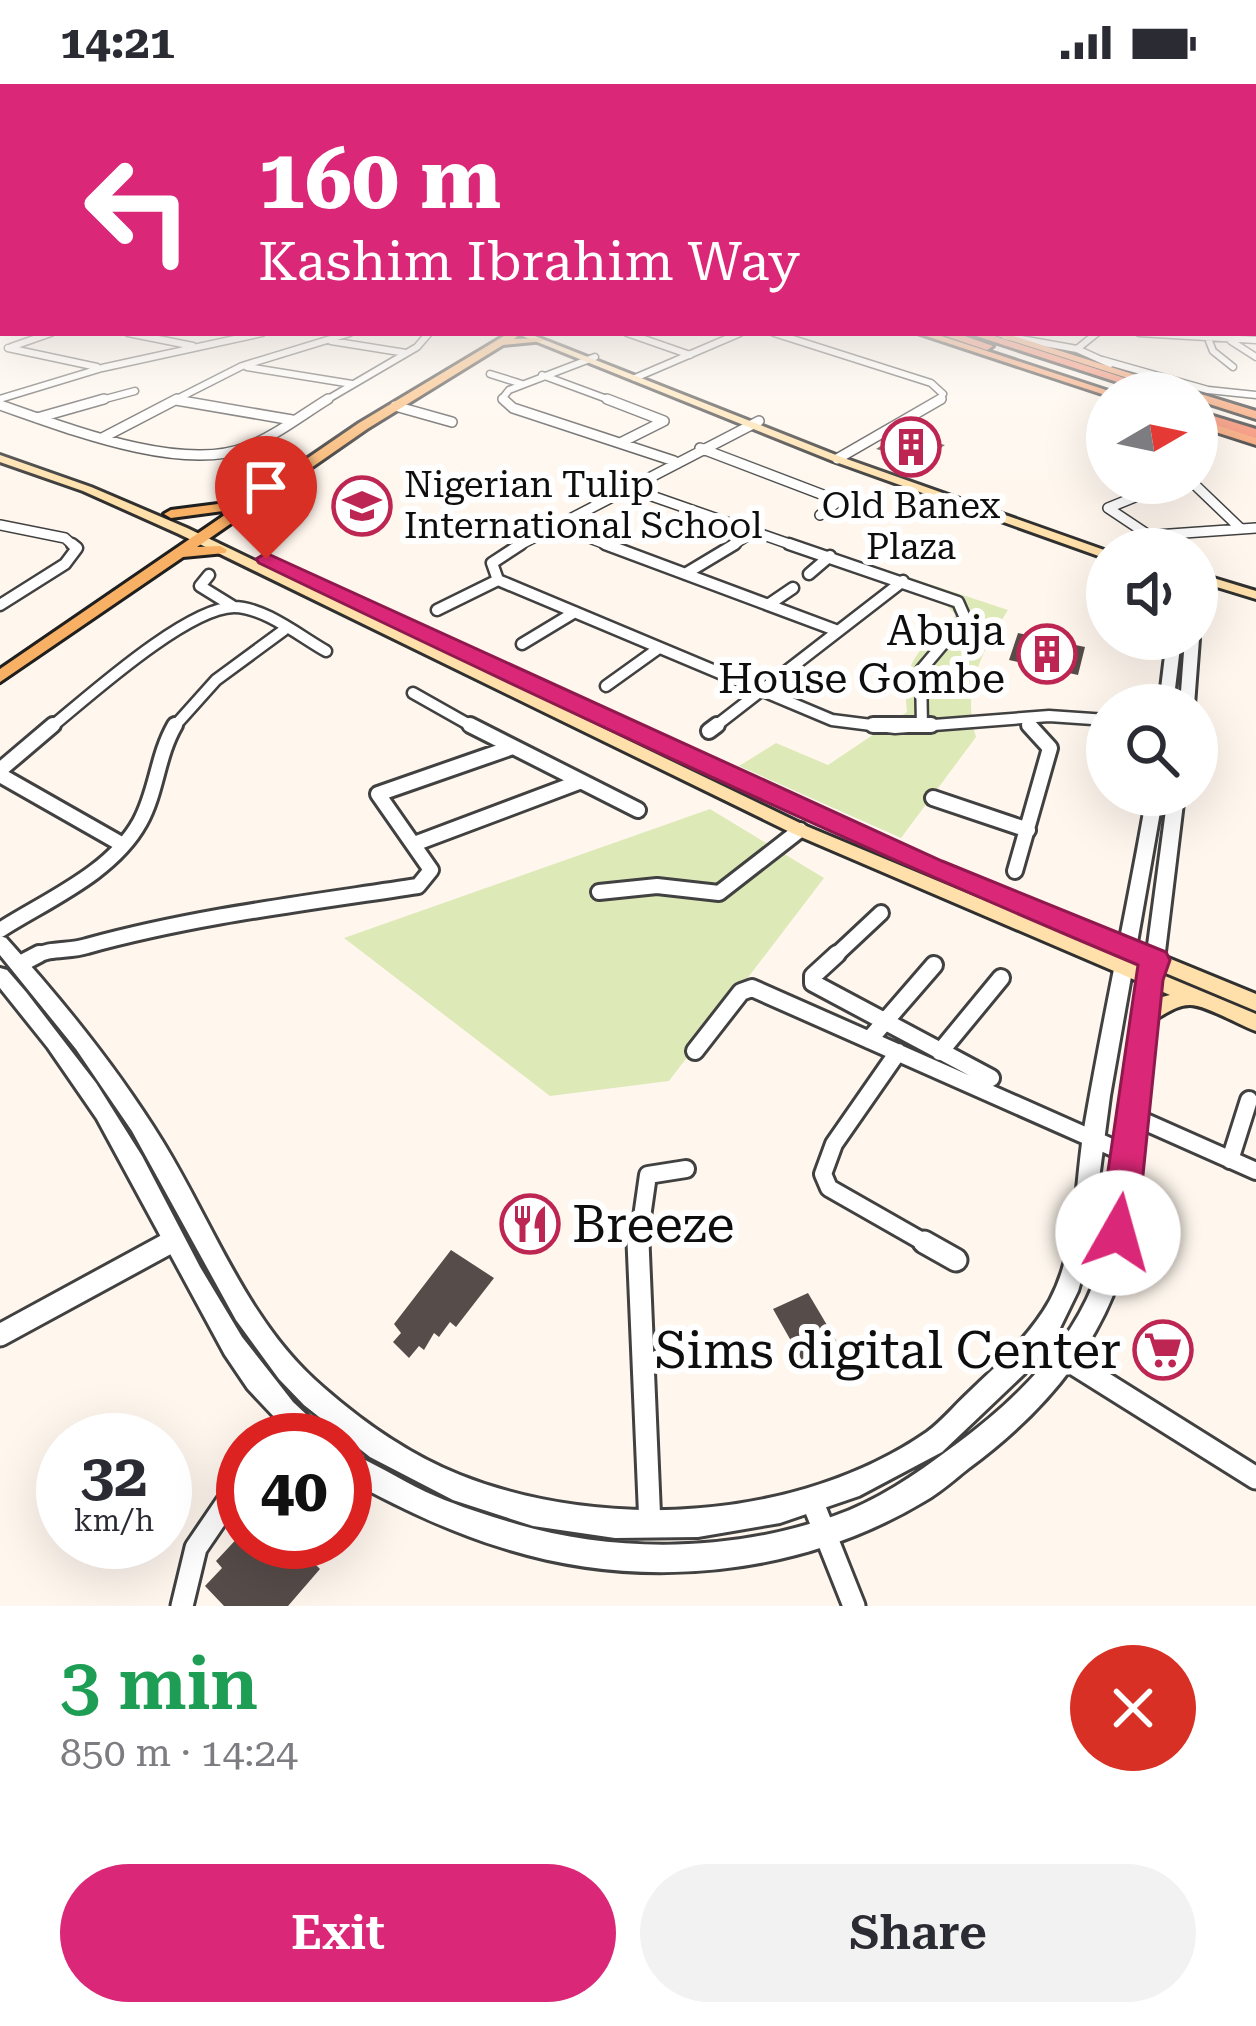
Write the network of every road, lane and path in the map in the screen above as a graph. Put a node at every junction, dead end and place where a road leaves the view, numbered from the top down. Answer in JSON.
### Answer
{"nodes":[{"id":1,"x":42,"y":357,"type":"edge"},
{"id":2,"x":157,"y":357,"type":"edge"},
{"id":3,"x":274,"y":357,"type":"edge"},
{"id":4,"x":399,"y":357,"type":"edge"},
{"id":5,"x":464,"y":357,"type":"edge"},
{"id":6,"x":466,"y":357,"type":"edge"},
{"id":7,"x":585,"y":357,"type":"edge"},
{"id":8,"x":687,"y":357,"type":"edge"},
{"id":9,"x":844,"y":357,"type":"edge"},
{"id":10,"x":997,"y":357,"type":"edge"},
{"id":11,"x":1018,"y":357,"type":"edge"},
{"id":12,"x":1049,"y":357,"type":"edge"},
{"id":13,"x":1070,"y":357,"type":"edge"},
{"id":14,"x":1095,"y":357,"type":"edge"},
{"id":15,"x":1221,"y":357,"type":"edge"},
{"id":16,"x":590,"y":359,"type":"junction"},
{"id":17,"x":1102,"y":360,"type":"junction"},
{"id":18,"x":242,"y":366,"type":"junction"},
{"id":19,"x":1233,"y":367,"type":"dead end"},
{"id":20,"x":102,"y":368,"type":"junction"},
{"id":21,"x":1097,"y":372,"type":"edge"},
{"id":22,"x":1118,"y":372,"type":"edge"},
{"id":23,"x":1121,"y":372,"type":"edge"},
{"id":24,"x":490,"y":374,"type":"dead end"},
{"id":25,"x":542,"y":375,"type":"junction"},
{"id":26,"x":638,"y":377,"type":"junction"},
{"id":27,"x":1086,"y":379,"type":"edge"},
{"id":28,"x":352,"y":384,"type":"junction"},
{"id":29,"x":522,"y":384,"type":"junction"},
{"id":30,"x":1086,"y":386,"type":"edge"},
{"id":31,"x":135,"y":391,"type":"dead end"},
{"id":32,"x":1256,"y":395,"type":"edge"},
{"id":33,"x":176,"y":400,"type":"junction"},
{"id":34,"x":0,"y":402,"type":"edge"},
{"id":35,"x":395,"y":406,"type":"junction"},
{"id":36,"x":1218,"y":406,"type":"edge"},
{"id":37,"x":37,"y":418,"type":"junction"},
{"id":38,"x":1256,"y":418,"type":"edge"},
{"id":39,"x":292,"y":420,"type":"junction"},
{"id":40,"x":452,"y":422,"type":"dead end"},
{"id":41,"x":755,"y":423,"type":"junction"},
{"id":42,"x":1218,"y":426,"type":"edge"},
{"id":43,"x":104,"y":437,"type":"junction"},
{"id":44,"x":1256,"y":438,"type":"edge"},
{"id":45,"x":622,"y":442,"type":"junction"},
{"id":46,"x":700,"y":448,"type":"junction"},
{"id":47,"x":0,"y":454,"type":"edge"},
{"id":48,"x":842,"y":456,"type":"junction"},
{"id":49,"x":674,"y":460,"type":"junction"},
{"id":50,"x":626,"y":487,"type":"junction"},
{"id":51,"x":1118,"y":504,"type":"edge"},
{"id":52,"x":1215,"y":504,"type":"edge"},
{"id":53,"x":222,"y":513,"type":"junction"},
{"id":54,"x":820,"y":515,"type":"dead end"},
{"id":55,"x":0,"y":525,"type":"edge"},
{"id":56,"x":556,"y":525,"type":"junction"},
{"id":57,"x":186,"y":527,"type":"junction"},
{"id":58,"x":16,"y":528,"type":"junction"},
{"id":59,"x":1138,"y":528,"type":"edge"},
{"id":60,"x":1256,"y":528,"type":"edge"},
{"id":61,"x":1241,"y":529,"type":"junction"},
{"id":62,"x":755,"y":531,"type":"junction"},
{"id":63,"x":1218,"y":531,"type":"edge"},
{"id":64,"x":0,"y":537,"type":"edge"},
{"id":65,"x":1086,"y":543,"type":"edge"},
{"id":66,"x":225,"y":546,"type":"junction"},
{"id":67,"x":169,"y":549,"type":"junction"},
{"id":68,"x":830,"y":556,"type":"junction"},
{"id":69,"x":685,"y":574,"type":"junction"},
{"id":70,"x":809,"y":574,"type":"dead end"},
{"id":71,"x":208,"y":575,"type":"dead end"},
{"id":72,"x":498,"y":580,"type":"junction"},
{"id":73,"x":903,"y":581,"type":"junction"},
{"id":74,"x":1218,"y":586,"type":"edge"},
{"id":75,"x":793,"y":588,"type":"dead end"},
{"id":76,"x":1256,"y":598,"type":"edge"},
{"id":77,"x":0,"y":605,"type":"edge"},
{"id":78,"x":768,"y":605,"type":"junction"},
{"id":79,"x":233,"y":607,"type":"junction"},
{"id":80,"x":437,"y":610,"type":"dead end"},
{"id":81,"x":574,"y":612,"type":"junction"},
{"id":82,"x":284,"y":630,"type":"junction"},
{"id":83,"x":838,"y":631,"type":"junction"},
{"id":84,"x":522,"y":644,"type":"dead end"},
{"id":85,"x":659,"y":648,"type":"junction"},
{"id":86,"x":326,"y":651,"type":"dead end"},
{"id":87,"x":0,"y":659,"type":"edge"},
{"id":88,"x":0,"y":677,"type":"edge"},
{"id":89,"x":606,"y":686,"type":"dead end"},
{"id":90,"x":761,"y":691,"type":"junction"},
{"id":91,"x":413,"y":693,"type":"dead end"},
{"id":92,"x":1026,"y":718,"type":"junction"},
{"id":93,"x":1086,"y":719,"type":"edge"},
{"id":94,"x":922,"y":727,"type":"junction"},
{"id":95,"x":709,"y":730,"type":"dead end"},
{"id":96,"x":510,"y":748,"type":"junction"},
{"id":97,"x":0,"y":772,"type":"edge"},
{"id":98,"x":579,"y":782,"type":"junction"},
{"id":99,"x":933,"y":798,"type":"dead end"},
{"id":100,"x":638,"y":810,"type":"dead end"},
{"id":101,"x":1153,"y":816,"type":"edge"},
{"id":102,"x":1171,"y":816,"type":"edge"},
{"id":103,"x":800,"y":830,"type":"junction"},
{"id":104,"x":1028,"y":830,"type":"junction"},
{"id":105,"x":414,"y":844,"type":"junction"},
{"id":106,"x":123,"y":845,"type":"junction"},
{"id":107,"x":1015,"y":871,"type":"dead end"},
{"id":108,"x":599,"y":892,"type":"dead end"},
{"id":109,"x":880,"y":913,"type":"dead end"},
{"id":110,"x":0,"y":930,"type":"edge"},
{"id":111,"x":0,"y":943,"type":"edge"},
{"id":112,"x":1101,"y":959,"type":"joint"},
{"id":113,"x":934,"y":965,"type":"dead end"},
{"id":114,"x":10,"y":969,"type":"edge"},
{"id":115,"x":1136,"y":969,"type":"junction"},
{"id":116,"x":1000,"y":978,"type":"dead end"},
{"id":117,"x":1191,"y":998,"type":"junction"},
{"id":118,"x":1256,"y":1003,"type":"edge"},
{"id":119,"x":1143,"y":1018,"type":"junction"},
{"id":120,"x":884,"y":1022,"type":"junction"},
{"id":121,"x":1256,"y":1023,"type":"edge"},
{"id":122,"x":869,"y":1040,"type":"junction"},
{"id":123,"x":695,"y":1052,"type":"dead end"},
{"id":124,"x":898,"y":1052,"type":"junction"},
{"id":125,"x":940,"y":1052,"type":"junction"},
{"id":126,"x":991,"y":1078,"type":"dead end"},
{"id":127,"x":1249,"y":1100,"type":"dead end"},
{"id":128,"x":1132,"y":1116,"type":"junction"},
{"id":129,"x":1093,"y":1141,"type":"junction"},
{"id":130,"x":1127,"y":1154,"type":"junction"},
{"id":131,"x":1230,"y":1160,"type":"junction"},
{"id":132,"x":686,"y":1169,"type":"dead end"},
{"id":133,"x":1256,"y":1171,"type":"edge"},
{"id":134,"x":174,"y":1240,"type":"junction"},
{"id":135,"x":956,"y":1260,"type":"dead end"},
{"id":136,"x":0,"y":1335,"type":"edge"},
{"id":137,"x":1039,"y":1342,"type":"junction"},
{"id":138,"x":1067,"y":1360,"type":"junction"},
{"id":139,"x":313,"y":1397,"type":"junction"},
{"id":140,"x":285,"y":1413,"type":"edge"},
{"id":141,"x":299,"y":1413,"type":"edge"},
{"id":142,"x":1256,"y":1478,"type":"edge"},
{"id":143,"x":372,"y":1479,"type":"edge"},
{"id":144,"x":813,"y":1503,"type":"junction"},
{"id":145,"x":216,"y":1519,"type":"edge"},
{"id":146,"x":650,"y":1526,"type":"junction"},
{"id":147,"x":826,"y":1534,"type":"junction"},
{"id":148,"x":182,"y":1606,"type":"edge"},
{"id":149,"x":854,"y":1606,"type":"edge"}],
"edges":[{"from":1,"to":20,"type":"street"},
{"from":2,"to":20,"type":"street"},
{"from":3,"to":18,"type":"street"},
{"from":4,"to":28,"type":"street"},
{"from":5,"to":53,"type":"main road"},
{"from":6,"to":35,"type":"main road"},
{"from":7,"to":16,"type":"main road"},
{"from":8,"to":26,"type":"street"},
{"from":9,"to":48,"type":"street"},
{"from":10,"to":30,"type":"highway"},
{"from":11,"to":27,"type":"highway"},
{"from":12,"to":21,"type":"highway"},
{"from":13,"to":22,"type":"highway"},
{"from":14,"to":17,"type":"street"},
{"from":15,"to":19,"type":"street"},
{"from":16,"to":25,"type":"street"},
{"from":16,"to":26,"type":"main road"},
{"from":17,"to":23,"type":"street"},
{"from":17,"to":32,"type":"street"},
{"from":18,"to":28,"type":"street"},
{"from":18,"to":33,"type":"street"},
{"from":20,"to":34,"type":"street"},
{"from":24,"to":29,"type":"street"},
{"from":25,"to":29,"type":"street"},
{"from":25,"to":45,"type":"street"},
{"from":26,"to":41,"type":"main road"},
{"from":28,"to":39,"type":"street"},
{"from":29,"to":45,"type":"street"},
{"from":31,"to":37,"type":"street"},
{"from":33,"to":39,"type":"street"},
{"from":33,"to":43,"type":"street"},
{"from":34,"to":37,"type":"street"},
{"from":35,"to":40,"type":"street"},
{"from":35,"to":53,"type":"main road"},
{"from":36,"to":38,"type":"highway"},
{"from":37,"to":43,"type":"street"},
{"from":39,"to":43,"type":"street"},
{"from":41,"to":46,"type":"street"},
{"from":41,"to":48,"type":"main road"},
{"from":42,"to":44,"type":"highway"},
{"from":45,"to":49,"type":"street"},
{"from":46,"to":49,"type":"street"},
{"from":46,"to":54,"type":"street"},
{"from":47,"to":57,"type":"main road"},
{"from":48,"to":65,"type":"main road"},
{"from":49,"to":50,"type":"street"},
{"from":50,"to":56,"type":"street"},
{"from":50,"to":62,"type":"street"},
{"from":51,"to":59,"type":"street"},
{"from":52,"to":61,"type":"street"},
{"from":53,"to":57,"type":"main road"},
{"from":53,"to":57,"type":"main road"},
{"from":53,"to":66,"type":"main road"},
{"from":55,"to":58,"type":"street"},
{"from":56,"to":69,"type":"street"},
{"from":56,"to":72,"type":"street"},
{"from":57,"to":66,"type":"main road"},
{"from":57,"to":67,"type":"main road"},
{"from":57,"to":67,"type":"main road"},
{"from":58,"to":64,"type":"street"},
{"from":58,"to":77,"type":"street"},
{"from":60,"to":61,"type":"street"},
{"from":61,"to":63,"type":"street"},
{"from":62,"to":68,"type":"street"},
{"from":62,"to":69,"type":"street"},
{"from":66,"to":67,"type":"main road"},
{"from":66,"to":103,"type":"main road"},
{"from":66,"to":115,"type":"main road"},
{"from":67,"to":87,"type":"main road"},
{"from":67,"to":88,"type":"main road"},
{"from":68,"to":70,"type":"street"},
{"from":68,"to":73,"type":"street"},
{"from":69,"to":78,"type":"street"},
{"from":71,"to":79,"type":"street"},
{"from":72,"to":80,"type":"street"},
{"from":72,"to":81,"type":"street"},
{"from":73,"to":83,"type":"street"},
{"from":73,"to":94,"type":"street"},
{"from":74,"to":76,"type":"main road"},
{"from":75,"to":78,"type":"street"},
{"from":78,"to":83,"type":"street"},
{"from":79,"to":82,"type":"street"},
{"from":79,"to":97,"type":"street"},
{"from":81,"to":84,"type":"street"},
{"from":81,"to":85,"type":"street"},
{"from":82,"to":86,"type":"street"},
{"from":82,"to":106,"type":"street"},
{"from":83,"to":90,"type":"street"},
{"from":85,"to":89,"type":"street"},
{"from":85,"to":90,"type":"street"},
{"from":90,"to":94,"type":"street"},
{"from":90,"to":95,"type":"street"},
{"from":91,"to":96,"type":"street"},
{"from":92,"to":93,"type":"street"},
{"from":92,"to":94,"type":"street"},
{"from":92,"to":104,"type":"street"},
{"from":96,"to":98,"type":"street"},
{"from":96,"to":105,"type":"street"},
{"from":97,"to":106,"type":"street"},
{"from":98,"to":100,"type":"street"},
{"from":98,"to":105,"type":"street"},
{"from":99,"to":104,"type":"street"},
{"from":101,"to":115,"type":"street"},
{"from":102,"to":115,"type":"street"},
{"from":103,"to":108,"type":"street"},
{"from":103,"to":112,"type":"main road"},
{"from":104,"to":107,"type":"street"},
{"from":105,"to":114,"type":"street"},
{"from":106,"to":110,"type":"street"},
{"from":109,"to":120,"type":"street"},
{"from":111,"to":114,"type":"street"},
{"from":112,"to":115,"type":"street"},
{"from":113,"to":120,"type":"street"},
{"from":114,"to":134,"type":"street"},
{"from":114,"to":139,"type":"street"},
{"from":115,"to":117,"type":"main road"},
{"from":115,"to":118,"type":"main road"},
{"from":115,"to":119,"type":"street"},
{"from":115,"to":129,"type":"street"},
{"from":116,"to":125,"type":"street"},
{"from":117,"to":119,"type":"main road"},
{"from":117,"to":121,"type":"main road"},
{"from":119,"to":128,"type":"street"},
{"from":120,"to":122,"type":"street"},
{"from":120,"to":125,"type":"street"},
{"from":122,"to":123,"type":"street"},
{"from":122,"to":124,"type":"street"},
{"from":124,"to":129,"type":"street"},
{"from":124,"to":135,"type":"street"},
{"from":125,"to":126,"type":"street"},
{"from":127,"to":131,"type":"street"},
{"from":128,"to":130,"type":"street"},
{"from":128,"to":131,"type":"street"},
{"from":129,"to":130,"type":"street"},
{"from":129,"to":137,"type":"street"},
{"from":130,"to":138,"type":"street"},
{"from":131,"to":133,"type":"street"},
{"from":132,"to":146,"type":"street"},
{"from":134,"to":136,"type":"street"},
{"from":134,"to":140,"type":"street"},
{"from":137,"to":138,"type":"street"},
{"from":137,"to":144,"type":"street"},
{"from":138,"to":142,"type":"street"},
{"from":138,"to":147,"type":"street"},
{"from":139,"to":141,"type":"street"},
{"from":139,"to":146,"type":"street"},
{"from":143,"to":147,"type":"street"},
{"from":144,"to":146,"type":"street"},
{"from":144,"to":147,"type":"street"},
{"from":145,"to":148,"type":"street"},
{"from":147,"to":149,"type":"street"}]}
